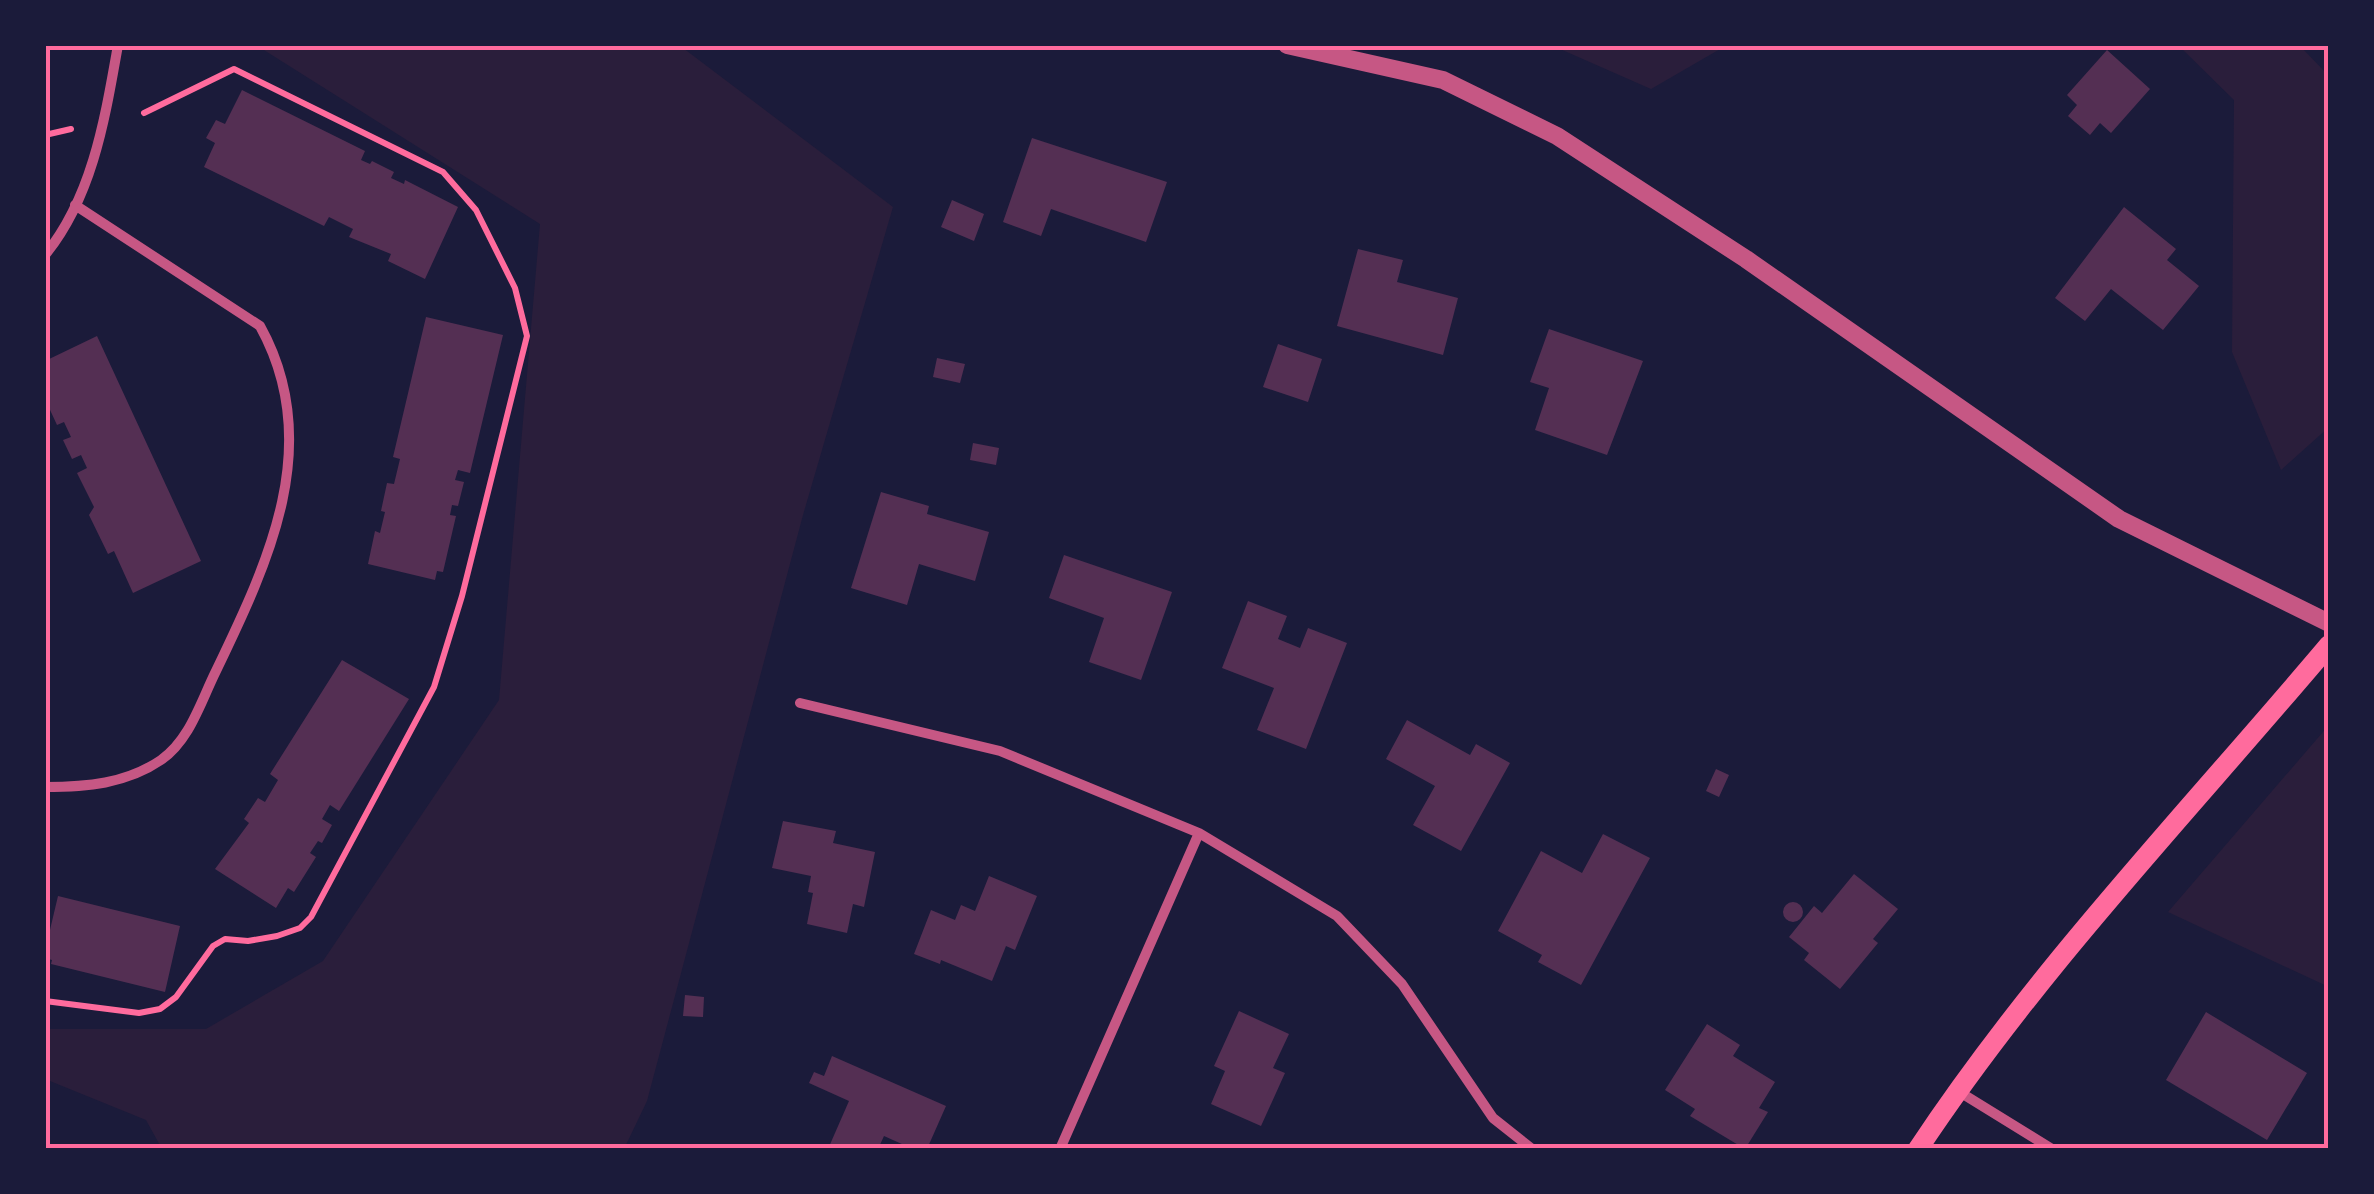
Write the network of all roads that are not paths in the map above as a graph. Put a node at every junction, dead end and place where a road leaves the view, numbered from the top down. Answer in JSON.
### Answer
{"nodes":[{"id":1,"x":118,"y":45,"type":"edge"},
{"id":2,"x":1287,"y":45,"type":"edge"},
{"id":3,"x":75,"y":205,"type":"junction"},
{"id":4,"x":45,"y":256,"type":"edge"},
{"id":5,"x":2329,"y":623,"type":"edge"},
{"id":6,"x":2329,"y":645,"type":"edge"},
{"id":7,"x":800,"y":703,"type":"dead end"},
{"id":8,"x":45,"y":786,"type":"edge"},
{"id":9,"x":1199,"y":833,"type":"junction"},
{"id":10,"x":1957,"y":1090,"type":"junction"},
{"id":11,"x":1060,"y":1149,"type":"edge"},
{"id":12,"x":1532,"y":1149,"type":"edge"},
{"id":13,"x":1918,"y":1149,"type":"edge"},
{"id":14,"x":2052,"y":1149,"type":"edge"}],
"edges":[{"from":1,"to":3,"type":"street"},
{"from":2,"to":5,"type":"street"},
{"from":3,"to":4,"type":"street"},
{"from":3,"to":8,"type":"street"},
{"from":6,"to":10,"type":"main road"},
{"from":7,"to":9,"type":"street"},
{"from":9,"to":11,"type":"street"},
{"from":9,"to":12,"type":"street"},
{"from":10,"to":13,"type":"main road"},
{"from":10,"to":14,"type":"street"}]}
